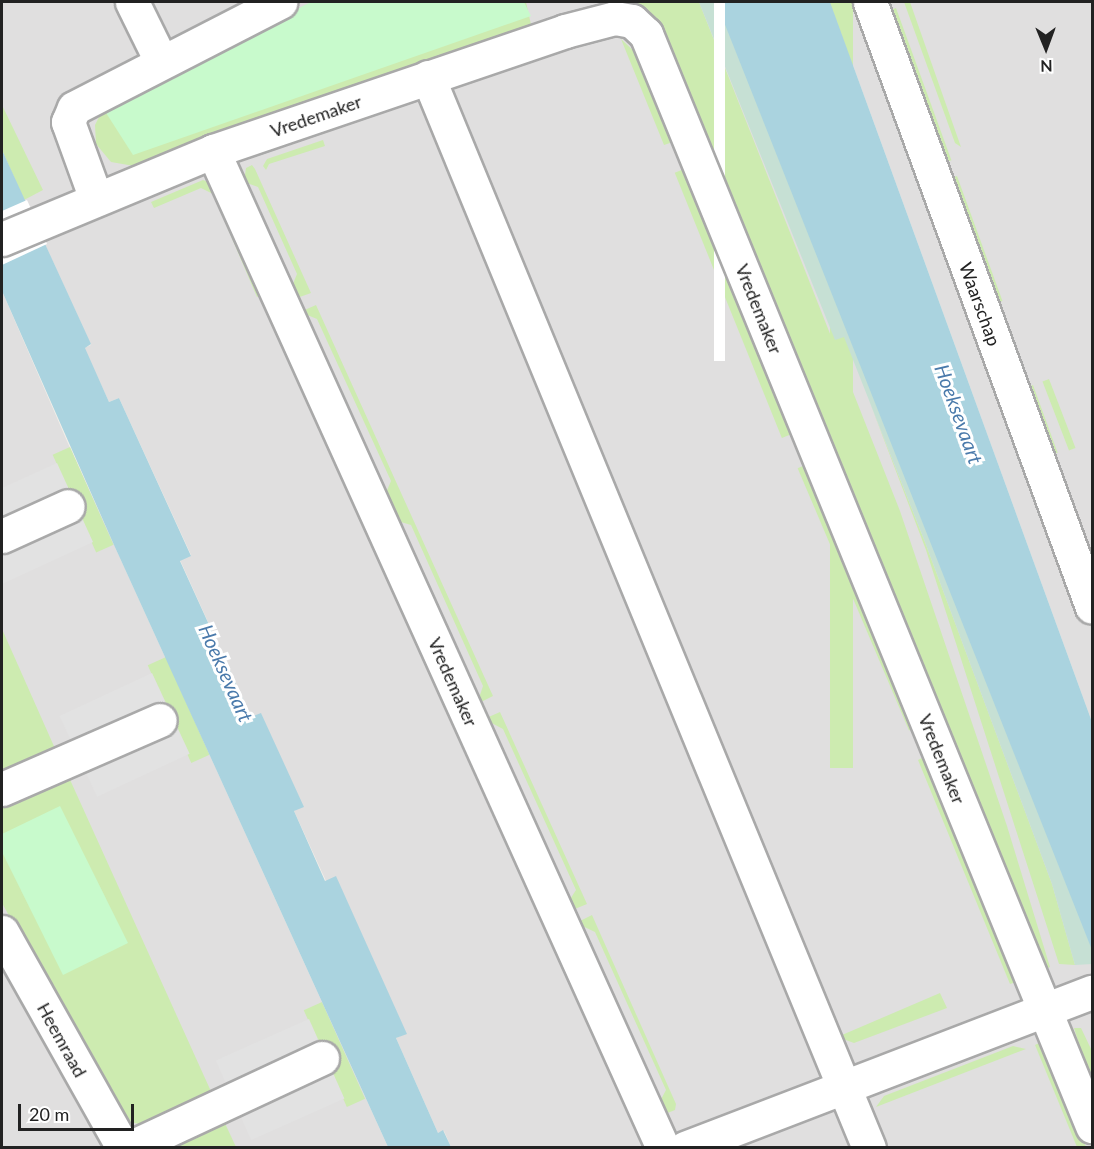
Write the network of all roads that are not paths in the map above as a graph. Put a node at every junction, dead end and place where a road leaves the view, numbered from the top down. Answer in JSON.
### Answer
{"nodes":[{"id":1,"x":132,"y":2,"type":"edge"},
{"id":2,"x":280,"y":2,"type":"edge"},
{"id":3,"x":870,"y":2,"type":"edge"},
{"id":4,"x":161,"y":62,"type":"junction"},
{"id":5,"x":428,"y":77,"type":"junction"},
{"id":6,"x":213,"y":151,"type":"junction"},
{"id":7,"x":96,"y":199,"type":"junction"},
{"id":8,"x":2,"y":239,"type":"edge"},
{"id":9,"x":68,"y":506,"type":"dead end"},
{"id":10,"x":2,"y":536,"type":"edge"},
{"id":11,"x":1092,"y":607,"type":"edge"},
{"id":12,"x":160,"y":720,"type":"dead end"},
{"id":13,"x":2,"y":789,"type":"edge"},
{"id":14,"x":2,"y":932,"type":"edge"},
{"id":15,"x":1092,"y":992,"type":"edge"},
{"id":16,"x":1044,"y":1010,"type":"junction"},
{"id":17,"x":322,"y":1058,"type":"dead end"},
{"id":18,"x":842,"y":1087,"type":"junction"},
{"id":19,"x":1092,"y":1126,"type":"edge"},
{"id":20,"x":123,"y":1148,"type":"edge"},
{"id":21,"x":129,"y":1148,"type":"edge"},
{"id":22,"x":663,"y":1148,"type":"edge"},
{"id":23,"x":685,"y":1148,"type":"edge"},
{"id":24,"x":869,"y":1148,"type":"edge"}],
"edges":[{"from":1,"to":4,"type":"street"},
{"from":2,"to":4,"type":"street"},
{"from":3,"to":11,"type":"street","name":"Waarschap"},
{"from":4,"to":7,"type":"street"},
{"from":5,"to":6,"type":"street","name":"Vredemaker"},
{"from":5,"to":16,"type":"street","name":"Vredemaker"},
{"from":5,"to":18,"type":"street"},
{"from":6,"to":7,"type":"street","name":"Vredemaker"},
{"from":6,"to":22,"type":"street","name":"Vredemaker"},
{"from":7,"to":8,"type":"street","name":"Vredemaker"},
{"from":9,"to":10,"type":"street"},
{"from":12,"to":13,"type":"street"},
{"from":14,"to":20,"type":"street","name":"Heemraad"},
{"from":15,"to":16,"type":"street"},
{"from":16,"to":18,"type":"street"},
{"from":16,"to":19,"type":"street","name":"Vredemaker"},
{"from":17,"to":21,"type":"street"},
{"from":18,"to":23,"type":"street"},
{"from":18,"to":24,"type":"street"}]}
